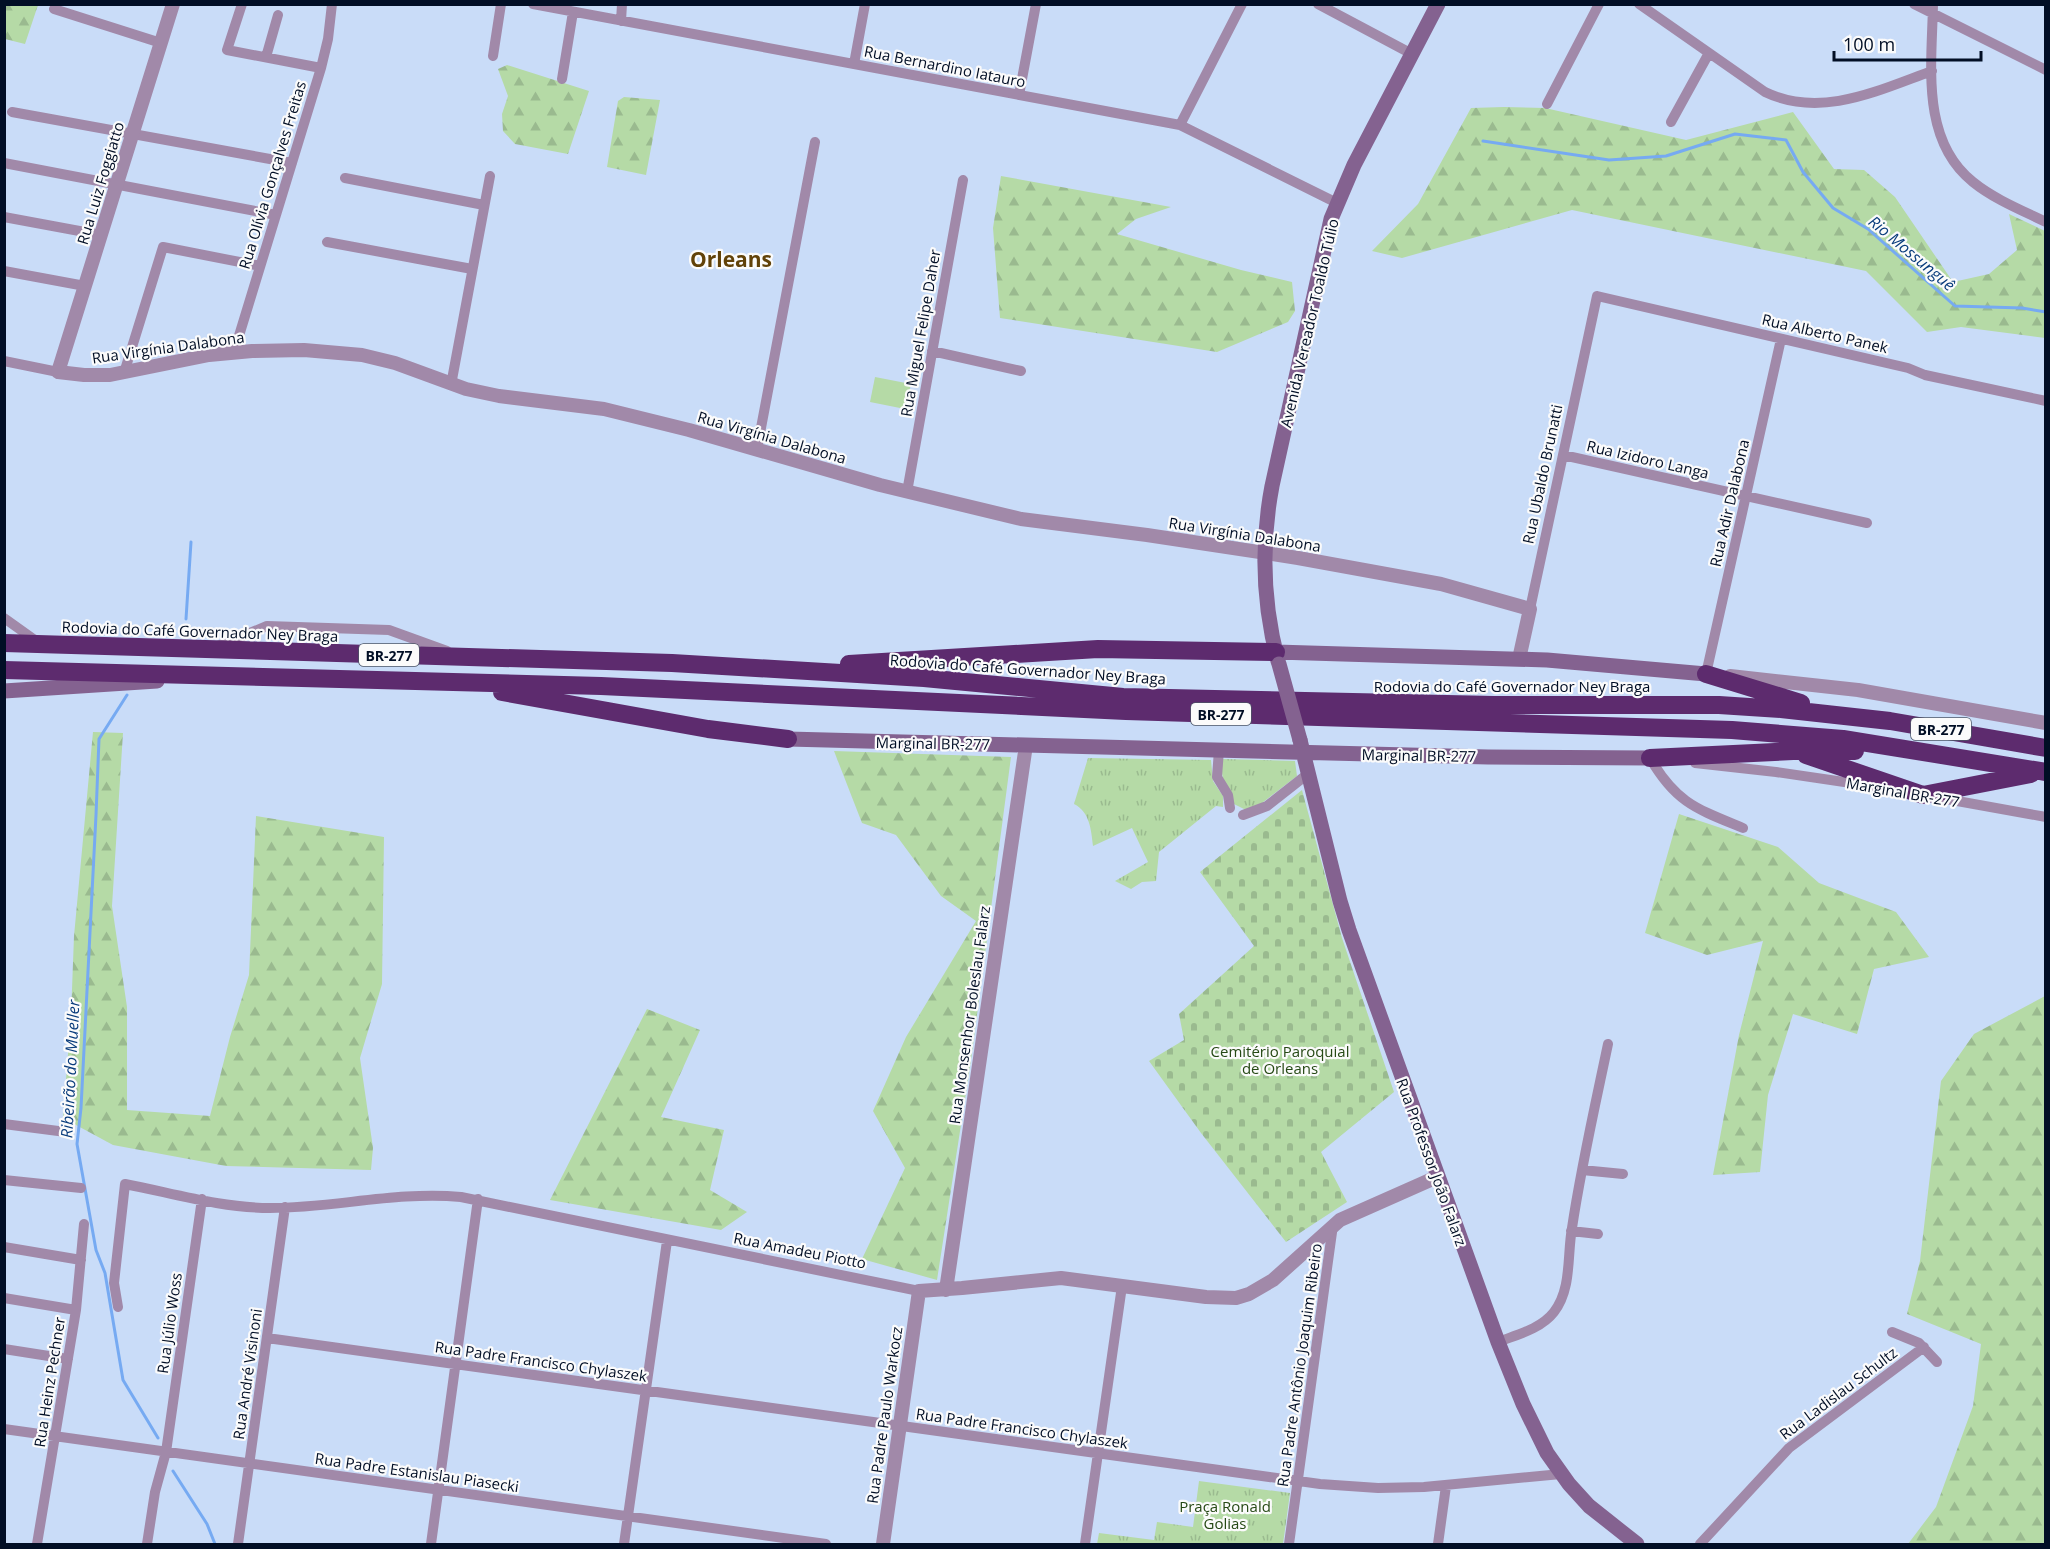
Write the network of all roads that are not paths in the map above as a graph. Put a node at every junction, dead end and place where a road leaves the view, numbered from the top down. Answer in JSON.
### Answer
{"nodes":[{"id":1,"x":172,"y":4,"type":"edge"},
{"id":2,"x":242,"y":4,"type":"edge"},
{"id":3,"x":332,"y":4,"type":"edge"},
{"id":4,"x":501,"y":4,"type":"edge"},
{"id":5,"x":533,"y":4,"type":"edge"},
{"id":6,"x":622,"y":4,"type":"edge"},
{"id":7,"x":865,"y":4,"type":"edge"},
{"id":8,"x":1036,"y":4,"type":"edge"},
{"id":9,"x":1242,"y":4,"type":"edge"},
{"id":10,"x":1318,"y":4,"type":"edge"},
{"id":11,"x":1438,"y":4,"type":"edge"},
{"id":12,"x":1599,"y":4,"type":"edge"},
{"id":13,"x":1640,"y":4,"type":"edge"},
{"id":14,"x":1914,"y":4,"type":"edge"},
{"id":15,"x":54,"y":9,"type":"dead end"},
{"id":16,"x":1933,"y":9,"type":"edge"},
{"id":17,"x":573,"y":12,"type":"junction"},
{"id":18,"x":278,"y":15,"type":"dead end"},
{"id":19,"x":621,"y":21,"type":"junction"},
{"id":20,"x":160,"y":43,"type":"junction"},
{"id":21,"x":1709,"y":53,"type":"junction"},
{"id":22,"x":1412,"y":54,"type":"junction"},
{"id":23,"x":493,"y":56,"type":"dead end"},
{"id":24,"x":266,"y":57,"type":"junction"},
{"id":25,"x":854,"y":64,"type":"junction"},
{"id":26,"x":321,"y":68,"type":"junction"},
{"id":27,"x":1932,"y":70,"type":"junction"},
{"id":28,"x":2046,"y":70,"type":"edge"},
{"id":29,"x":562,"y":79,"type":"dead end"},
{"id":30,"x":1019,"y":95,"type":"junction"},
{"id":31,"x":1547,"y":104,"type":"dead end"},
{"id":32,"x":12,"y":112,"type":"dead end"},
{"id":33,"x":1671,"y":122,"type":"dead end"},
{"id":34,"x":1180,"y":125,"type":"junction"},
{"id":35,"x":132,"y":134,"type":"junction"},
{"id":36,"x":815,"y":142,"type":"dead end"},
{"id":37,"x":292,"y":163,"type":"junction"},
{"id":38,"x":4,"y":164,"type":"edge"},
{"id":39,"x":490,"y":176,"type":"dead end"},
{"id":40,"x":345,"y":178,"type":"dead end"},
{"id":41,"x":963,"y":180,"type":"dead end"},
{"id":42,"x":117,"y":185,"type":"junction"},
{"id":43,"x":1337,"y":203,"type":"junction"},
{"id":44,"x":484,"y":205,"type":"junction"},
{"id":45,"x":276,"y":215,"type":"junction"},
{"id":46,"x":4,"y":217,"type":"edge"},
{"id":47,"x":2046,"y":222,"type":"edge"},
{"id":48,"x":101,"y":235,"type":"junction"},
{"id":49,"x":327,"y":242,"type":"dead end"},
{"id":50,"x":260,"y":266,"type":"junction"},
{"id":51,"x":472,"y":269,"type":"junction"},
{"id":52,"x":4,"y":271,"type":"edge"},
{"id":53,"x":85,"y":286,"type":"junction"},
{"id":54,"x":1597,"y":296,"type":"joint"},
{"id":55,"x":1781,"y":339,"type":"junction"},
{"id":56,"x":932,"y":351,"type":"junction"},
{"id":57,"x":234,"y":352,"type":"junction"},
{"id":58,"x":4,"y":362,"type":"edge"},
{"id":59,"x":1022,"y":371,"type":"dead end"},
{"id":60,"x":58,"y":372,"type":"junction"},
{"id":61,"x":124,"y":373,"type":"junction"},
{"id":62,"x":451,"y":385,"type":"junction"},
{"id":63,"x":2046,"y":401,"type":"edge"},
{"id":64,"x":757,"y":449,"type":"junction"},
{"id":65,"x":1563,"y":455,"type":"junction"},
{"id":66,"x":907,"y":492,"type":"junction"},
{"id":67,"x":1746,"y":496,"type":"junction"},
{"id":68,"x":1867,"y":523,"type":"dead end"},
{"id":69,"x":1265,"y":553,"type":"junction"},
{"id":70,"x":1530,"y":609,"type":"junction"},
{"id":71,"x":4,"y":618,"type":"edge"},
{"id":72,"x":4,"y":643,"type":"edge"},
{"id":73,"x":41,"y":645,"type":"junction"},
{"id":74,"x":208,"y":650,"type":"junction"},
{"id":75,"x":464,"y":657,"type":"junction"},
{"id":76,"x":1277,"y":658,"type":"junction"},
{"id":77,"x":1519,"y":659,"type":"junction"},
{"id":78,"x":774,"y":669,"type":"junction"},
{"id":79,"x":4,"y":670,"type":"edge"},
{"id":80,"x":1706,"y":674,"type":"junction"},
{"id":81,"x":229,"y":676,"type":"junction"},
{"id":82,"x":444,"y":681,"type":"junction"},
{"id":83,"x":4,"y":691,"type":"edge"},
{"id":84,"x":1837,"y":715,"type":"junction"},
{"id":85,"x":2046,"y":723,"type":"edge"},
{"id":86,"x":789,"y":738,"type":"joint"},
{"id":87,"x":1026,"y":745,"type":"junction"},
{"id":88,"x":1302,"y":746,"type":"junction"},
{"id":89,"x":2046,"y":748,"type":"edge"},
{"id":90,"x":1219,"y":750,"type":"junction"},
{"id":91,"x":1793,"y":751,"type":"junction"},
{"id":92,"x":1650,"y":758,"type":"junction"},
{"id":93,"x":1995,"y":763,"type":"junction"},
{"id":94,"x":2044,"y":772,"type":"edge"},
{"id":95,"x":1309,"y":773,"type":"junction"},
{"id":96,"x":1923,"y":795,"type":"junction"},
{"id":97,"x":1230,"y":808,"type":"dead end"},
{"id":98,"x":1243,"y":815,"type":"dead end"},
{"id":99,"x":2046,"y":818,"type":"edge"},
{"id":100,"x":1743,"y":828,"type":"dead end"},
{"id":101,"x":1608,"y":1044,"type":"dead end"},
{"id":102,"x":4,"y":1124,"type":"edge"},
{"id":103,"x":66,"y":1132,"type":"dead end"},
{"id":104,"x":1582,"y":1170,"type":"junction"},
{"id":105,"x":1623,"y":1174,"type":"dead end"},
{"id":106,"x":1437,"y":1176,"type":"junction"},
{"id":107,"x":4,"y":1180,"type":"edge"},
{"id":108,"x":81,"y":1188,"type":"dead end"},
{"id":109,"x":202,"y":1199,"type":"junction"},
{"id":110,"x":478,"y":1200,"type":"junction"},
{"id":111,"x":285,"y":1207,"type":"junction"},
{"id":112,"x":84,"y":1224,"type":"dead end"},
{"id":113,"x":1333,"y":1225,"type":"junction"},
{"id":114,"x":1571,"y":1231,"type":"junction"},
{"id":115,"x":1598,"y":1234,"type":"dead end"},
{"id":116,"x":667,"y":1240,"type":"junction"},
{"id":117,"x":4,"y":1246,"type":"edge"},
{"id":118,"x":81,"y":1260,"type":"junction"},
{"id":119,"x":1122,"y":1286,"type":"junction"},
{"id":120,"x":946,"y":1290,"type":"junction"},
{"id":121,"x":919,"y":1291,"type":"junction"},
{"id":122,"x":4,"y":1298,"type":"edge"},
{"id":123,"x":118,"y":1307,"type":"dead end"},
{"id":124,"x":76,"y":1310,"type":"junction"},
{"id":125,"x":1892,"y":1332,"type":"dead end"},
{"id":126,"x":267,"y":1338,"type":"junction"},
{"id":127,"x":1498,"y":1342,"type":"junction"},
{"id":128,"x":1924,"y":1347,"type":"junction"},
{"id":129,"x":4,"y":1349,"type":"edge"},
{"id":130,"x":68,"y":1359,"type":"junction"},
{"id":131,"x":1937,"y":1362,"type":"dead end"},
{"id":132,"x":455,"y":1365,"type":"junction"},
{"id":133,"x":646,"y":1391,"type":"junction"},
{"id":134,"x":899,"y":1426,"type":"junction"},
{"id":135,"x":4,"y":1429,"type":"edge"},
{"id":136,"x":55,"y":1436,"type":"junction"},
{"id":137,"x":166,"y":1452,"type":"junction"},
{"id":138,"x":1098,"y":1454,"type":"junction"},
{"id":139,"x":249,"y":1464,"type":"junction"},
{"id":140,"x":1561,"y":1474,"type":"junction"},
{"id":141,"x":1298,"y":1482,"type":"junction"},
{"id":142,"x":1446,"y":1486,"type":"junction"},
{"id":143,"x":438,"y":1490,"type":"junction"},
{"id":144,"x":628,"y":1516,"type":"junction"},
{"id":145,"x":37,"y":1545,"type":"edge"},
{"id":146,"x":147,"y":1545,"type":"edge"},
{"id":147,"x":238,"y":1545,"type":"edge"},
{"id":148,"x":431,"y":1545,"type":"edge"},
{"id":149,"x":624,"y":1545,"type":"edge"},
{"id":150,"x":826,"y":1545,"type":"edge"},
{"id":151,"x":883,"y":1545,"type":"edge"},
{"id":152,"x":1085,"y":1545,"type":"edge"},
{"id":153,"x":1289,"y":1545,"type":"edge"},
{"id":154,"x":1438,"y":1545,"type":"edge"},
{"id":155,"x":1637,"y":1545,"type":"edge"},
{"id":156,"x":1700,"y":1545,"type":"edge"}],
"edges":[{"from":1,"to":20,"type":"street","name":"Rua Luiz Foggiatto"},
{"from":2,"to":24,"type":"street"},
{"from":3,"to":26,"type":"street","name":"Rua Olívia Gonçalves Freitas"},
{"from":4,"to":23,"type":"street"},
{"from":5,"to":17,"type":"street","name":"Rua Bernardino Iatauro"},
{"from":6,"to":19,"type":"street"},
{"from":7,"to":25,"type":"street"},
{"from":8,"to":30,"type":"street"},
{"from":9,"to":34,"type":"street"},
{"from":10,"to":22,"type":"street"},
{"from":11,"to":22,"type":"main road","name":"Avenida Vereador Toaldo Túlio"},
{"from":12,"to":31,"type":"street"},
{"from":13,"to":21,"type":"street"},
{"from":14,"to":16,"type":"street"},
{"from":15,"to":20,"type":"street"},
{"from":16,"to":27,"type":"street"},
{"from":16,"to":28,"type":"street"},
{"from":17,"to":19,"type":"street","name":"Rua Bernardino Iatauro"},
{"from":17,"to":29,"type":"street"},
{"from":18,"to":24,"type":"street"},
{"from":19,"to":25,"type":"street","name":"Rua Bernardino Iatauro"},
{"from":20,"to":35,"type":"street","name":"Rua Luiz Foggiatto"},
{"from":21,"to":27,"type":"street"},
{"from":21,"to":33,"type":"street"},
{"from":22,"to":43,"type":"main road","name":"Avenida Vereador Toaldo Túlio"},
{"from":24,"to":26,"type":"street"},
{"from":25,"to":30,"type":"street","name":"Rua Bernardino Iatauro"},
{"from":26,"to":37,"type":"street","name":"Rua Olívia Gonçalves Freitas"},
{"from":27,"to":47,"type":"street"},
{"from":30,"to":34,"type":"street","name":"Rua Bernardino Iatauro"},
{"from":32,"to":35,"type":"street"},
{"from":34,"to":43,"type":"street","name":"Rua Bernardino Iatauro"},
{"from":35,"to":37,"type":"street"},
{"from":35,"to":42,"type":"street","name":"Rua Luiz Foggiatto"},
{"from":36,"to":64,"type":"street"},
{"from":37,"to":45,"type":"street","name":"Rua Olívia Gonçalves Freitas"},
{"from":38,"to":42,"type":"street"},
{"from":39,"to":44,"type":"street"},
{"from":40,"to":44,"type":"street"},
{"from":41,"to":56,"type":"street","name":"Rua Miguel Felipe Daher"},
{"from":42,"to":45,"type":"street"},
{"from":42,"to":48,"type":"street","name":"Rua Luiz Foggiatto"},
{"from":43,"to":69,"type":"main road","name":"Avenida Vereador Toaldo Túlio"},
{"from":44,"to":51,"type":"street"},
{"from":45,"to":50,"type":"street","name":"Rua Olívia Gonçalves Freitas"},
{"from":46,"to":48,"type":"street"},
{"from":48,"to":53,"type":"street","name":"Rua Luiz Foggiatto"},
{"from":49,"to":51,"type":"street"},
{"from":50,"to":57,"type":"street","name":"Rua Olívia Gonçalves Freitas"},
{"from":50,"to":61,"type":"street"},
{"from":51,"to":62,"type":"street"},
{"from":52,"to":53,"type":"street"},
{"from":53,"to":60,"type":"street","name":"Rua Luiz Foggiatto"},
{"from":54,"to":55,"type":"street","name":"Rua Alberto Panek"},
{"from":54,"to":65,"type":"street","name":"Rua Ubaldo Brunatti"},
{"from":55,"to":63,"type":"street","name":"Rua Alberto Panek"},
{"from":55,"to":67,"type":"street","name":"Rua Adir Dalabona"},
{"from":56,"to":59,"type":"street"},
{"from":56,"to":66,"type":"street","name":"Rua Miguel Felipe Daher"},
{"from":57,"to":61,"type":"street","name":"Rua Virgínia Dalabona"},
{"from":57,"to":62,"type":"street","name":"Rua Virgínia Dalabona"},
{"from":58,"to":60,"type":"street","name":"Rua Virgínia Dalabona"},
{"from":60,"to":61,"type":"street","name":"Rua Virgínia Dalabona"},
{"from":62,"to":64,"type":"street","name":"Rua Virgínia Dalabona"},
{"from":64,"to":66,"type":"street","name":"Rua Virgínia Dalabona"},
{"from":65,"to":67,"type":"street","name":"Rua Izidoro Langa"},
{"from":65,"to":70,"type":"street","name":"Rua Ubaldo Brunatti"},
{"from":66,"to":69,"type":"street","name":"Rua Virgínia Dalabona"},
{"from":67,"to":68,"type":"street","name":"Rua Izidoro Langa"},
{"from":67,"to":80,"type":"street","name":"Rua Adir Dalabona"},
{"from":69,"to":70,"type":"street","name":"Rua Virgínia Dalabona"},
{"from":69,"to":76,"type":"main road","name":"Avenida Vereador Toaldo Túlio"},
{"from":70,"to":77,"type":"street","name":"Rua Ubaldo Brunatti"},
{"from":71,"to":73,"type":"street"},
{"from":72,"to":73,"type":"highway","name":"Rodovia do Café Governador Ney Braga","number":"BR-277"},
{"from":73,"to":74,"type":"highway","name":"Rodovia do Café Governador Ney Braga","number":"BR-277"},
{"from":74,"to":75,"type":"highway","name":"Rodovia do Café Governador Ney Braga","number":"BR-277"},
{"from":74,"to":75,"type":"street"},
{"from":75,"to":78,"type":"highway","name":"Rodovia do Café Governador Ney Braga","number":"BR-277"},
{"from":76,"to":77,"type":"main road"},
{"from":76,"to":78,"type":"highway"},
{"from":76,"to":88,"type":"main road","name":"Avenida Vereador Toaldo Túlio","bridge":true},
{"from":77,"to":80,"type":"main road"},
{"from":78,"to":84,"type":"highway","name":"Rodovia do Café Governador Ney Braga","number":"BR-277"},
{"from":79,"to":81,"type":"highway","number":"BR-277"},
{"from":80,"to":84,"type":"highway"},
{"from":80,"to":85,"type":"street"},
{"from":81,"to":82,"type":"highway","number":"BR-277"},
{"from":81,"to":83,"type":"main road"},
{"from":82,"to":86,"type":"highway"},
{"from":82,"to":93,"type":"highway","number":"BR-277"},
{"from":84,"to":89,"type":"highway","name":"Rodovia do Café Governador Ney Braga","number":"BR-277"},
{"from":86,"to":87,"type":"main road","name":"Marginal BR-277"},
{"from":87,"to":90,"type":"main road","name":"Marginal BR-277"},
{"from":87,"to":120,"type":"street","name":"Rua Monsenhor Boleslau Falarz"},
{"from":88,"to":90,"type":"main road","name":"Marginal BR-277"},
{"from":88,"to":92,"type":"main road","name":"Marginal BR-277"},
{"from":88,"to":95,"type":"main road","name":"Rua Professor João Falarz"},
{"from":90,"to":97,"type":"street"},
{"from":91,"to":92,"type":"highway"},
{"from":91,"to":93,"type":"highway"},
{"from":91,"to":96,"type":"highway"},
{"from":92,"to":96,"type":"street","name":"Marginal BR-277"},
{"from":92,"to":100,"type":"street"},
{"from":93,"to":94,"type":"highway","number":"BR-277"},
{"from":94,"to":96,"type":"highway"},
{"from":95,"to":98,"type":"street"},
{"from":95,"to":106,"type":"main road","name":"Rua Professor João Falarz"},
{"from":96,"to":99,"type":"street","name":"Marginal BR-277"},
{"from":101,"to":104,"type":"street"},
{"from":102,"to":103,"type":"street"},
{"from":104,"to":105,"type":"street"},
{"from":104,"to":114,"type":"street"},
{"from":106,"to":113,"type":"street","name":"Rua Amadeu Piotto"},
{"from":106,"to":127,"type":"main road","name":"Rua Professor João Falarz"},
{"from":107,"to":108,"type":"street"},
{"from":109,"to":111,"type":"street","name":"Rua Amadeu Piotto"},
{"from":109,"to":123,"type":"street","name":"Rua Amadeu Piotto"},
{"from":109,"to":137,"type":"street","name":"Rua Júlio Woss"},
{"from":110,"to":111,"type":"street","name":"Rua Amadeu Piotto"},
{"from":110,"to":116,"type":"street","name":"Rua Amadeu Piotto"},
{"from":110,"to":132,"type":"street"},
{"from":111,"to":126,"type":"street","name":"Rua André Visinoni"},
{"from":112,"to":118,"type":"street","name":"Rua Heinz Pechner"},
{"from":113,"to":119,"type":"street","name":"Rua Amadeu Piotto"},
{"from":113,"to":141,"type":"street","name":"Rua Padre Antônio Joaquim Ribeiro"},
{"from":114,"to":115,"type":"street"},
{"from":114,"to":127,"type":"street"},
{"from":116,"to":121,"type":"street","name":"Rua Amadeu Piotto"},
{"from":116,"to":133,"type":"street"},
{"from":117,"to":118,"type":"street"},
{"from":118,"to":124,"type":"street","name":"Rua Heinz Pechner"},
{"from":119,"to":120,"type":"street","name":"Rua Amadeu Piotto"},
{"from":119,"to":138,"type":"street"},
{"from":120,"to":121,"type":"street","name":"Rua Amadeu Piotto"},
{"from":121,"to":134,"type":"street","name":"Rua Padre Paulo Warkocz"},
{"from":122,"to":124,"type":"street"},
{"from":124,"to":130,"type":"street","name":"Rua Heinz Pechner"},
{"from":125,"to":128,"type":"street"},
{"from":126,"to":132,"type":"street","name":"Rua Padre Francisco Chylaszek"},
{"from":126,"to":139,"type":"street","name":"Rua André Visinoni"},
{"from":127,"to":140,"type":"main road","name":"Rua Professor João Falarz"},
{"from":128,"to":131,"type":"street"},
{"from":128,"to":156,"type":"street","name":"Rua Ladislau Schultz"},
{"from":129,"to":130,"type":"street"},
{"from":130,"to":136,"type":"street","name":"Rua Heinz Pechner"},
{"from":132,"to":133,"type":"street","name":"Rua Padre Francisco Chylaszek"},
{"from":132,"to":143,"type":"street"},
{"from":133,"to":134,"type":"street","name":"Rua Padre Francisco Chylaszek"},
{"from":133,"to":144,"type":"street"},
{"from":134,"to":138,"type":"street","name":"Rua Padre Francisco Chylaszek"},
{"from":134,"to":151,"type":"street","name":"Rua Padre Paulo Warkocz"},
{"from":135,"to":136,"type":"street","name":"Rua Padre Estanislau Piasecki"},
{"from":136,"to":137,"type":"street","name":"Rua Padre Estanislau Piasecki"},
{"from":136,"to":145,"type":"street","name":"Rua Heinz Pechner"},
{"from":137,"to":139,"type":"street","name":"Rua Padre Estanislau Piasecki"},
{"from":137,"to":146,"type":"street","name":"Rua Júlio Woss"},
{"from":138,"to":141,"type":"street","name":"Rua Padre Francisco Chylaszek"},
{"from":138,"to":152,"type":"street"},
{"from":139,"to":143,"type":"street","name":"Rua Padre Estanislau Piasecki"},
{"from":139,"to":147,"type":"street","name":"Rua André Visinoni"},
{"from":140,"to":142,"type":"street","name":"Rua Padre Francisco Chylaszek"},
{"from":140,"to":155,"type":"main road","name":"Rua Professor João Falarz"},
{"from":141,"to":142,"type":"street","name":"Rua Padre Francisco Chylaszek"},
{"from":141,"to":153,"type":"street","name":"Rua Padre Antônio Joaquim Ribeiro"},
{"from":142,"to":154,"type":"street"},
{"from":143,"to":144,"type":"street","name":"Rua Padre Estanislau Piasecki"},
{"from":143,"to":148,"type":"street"},
{"from":144,"to":149,"type":"street"},
{"from":144,"to":150,"type":"street","name":"Rua Padre Estanislau Piasecki"}]}
